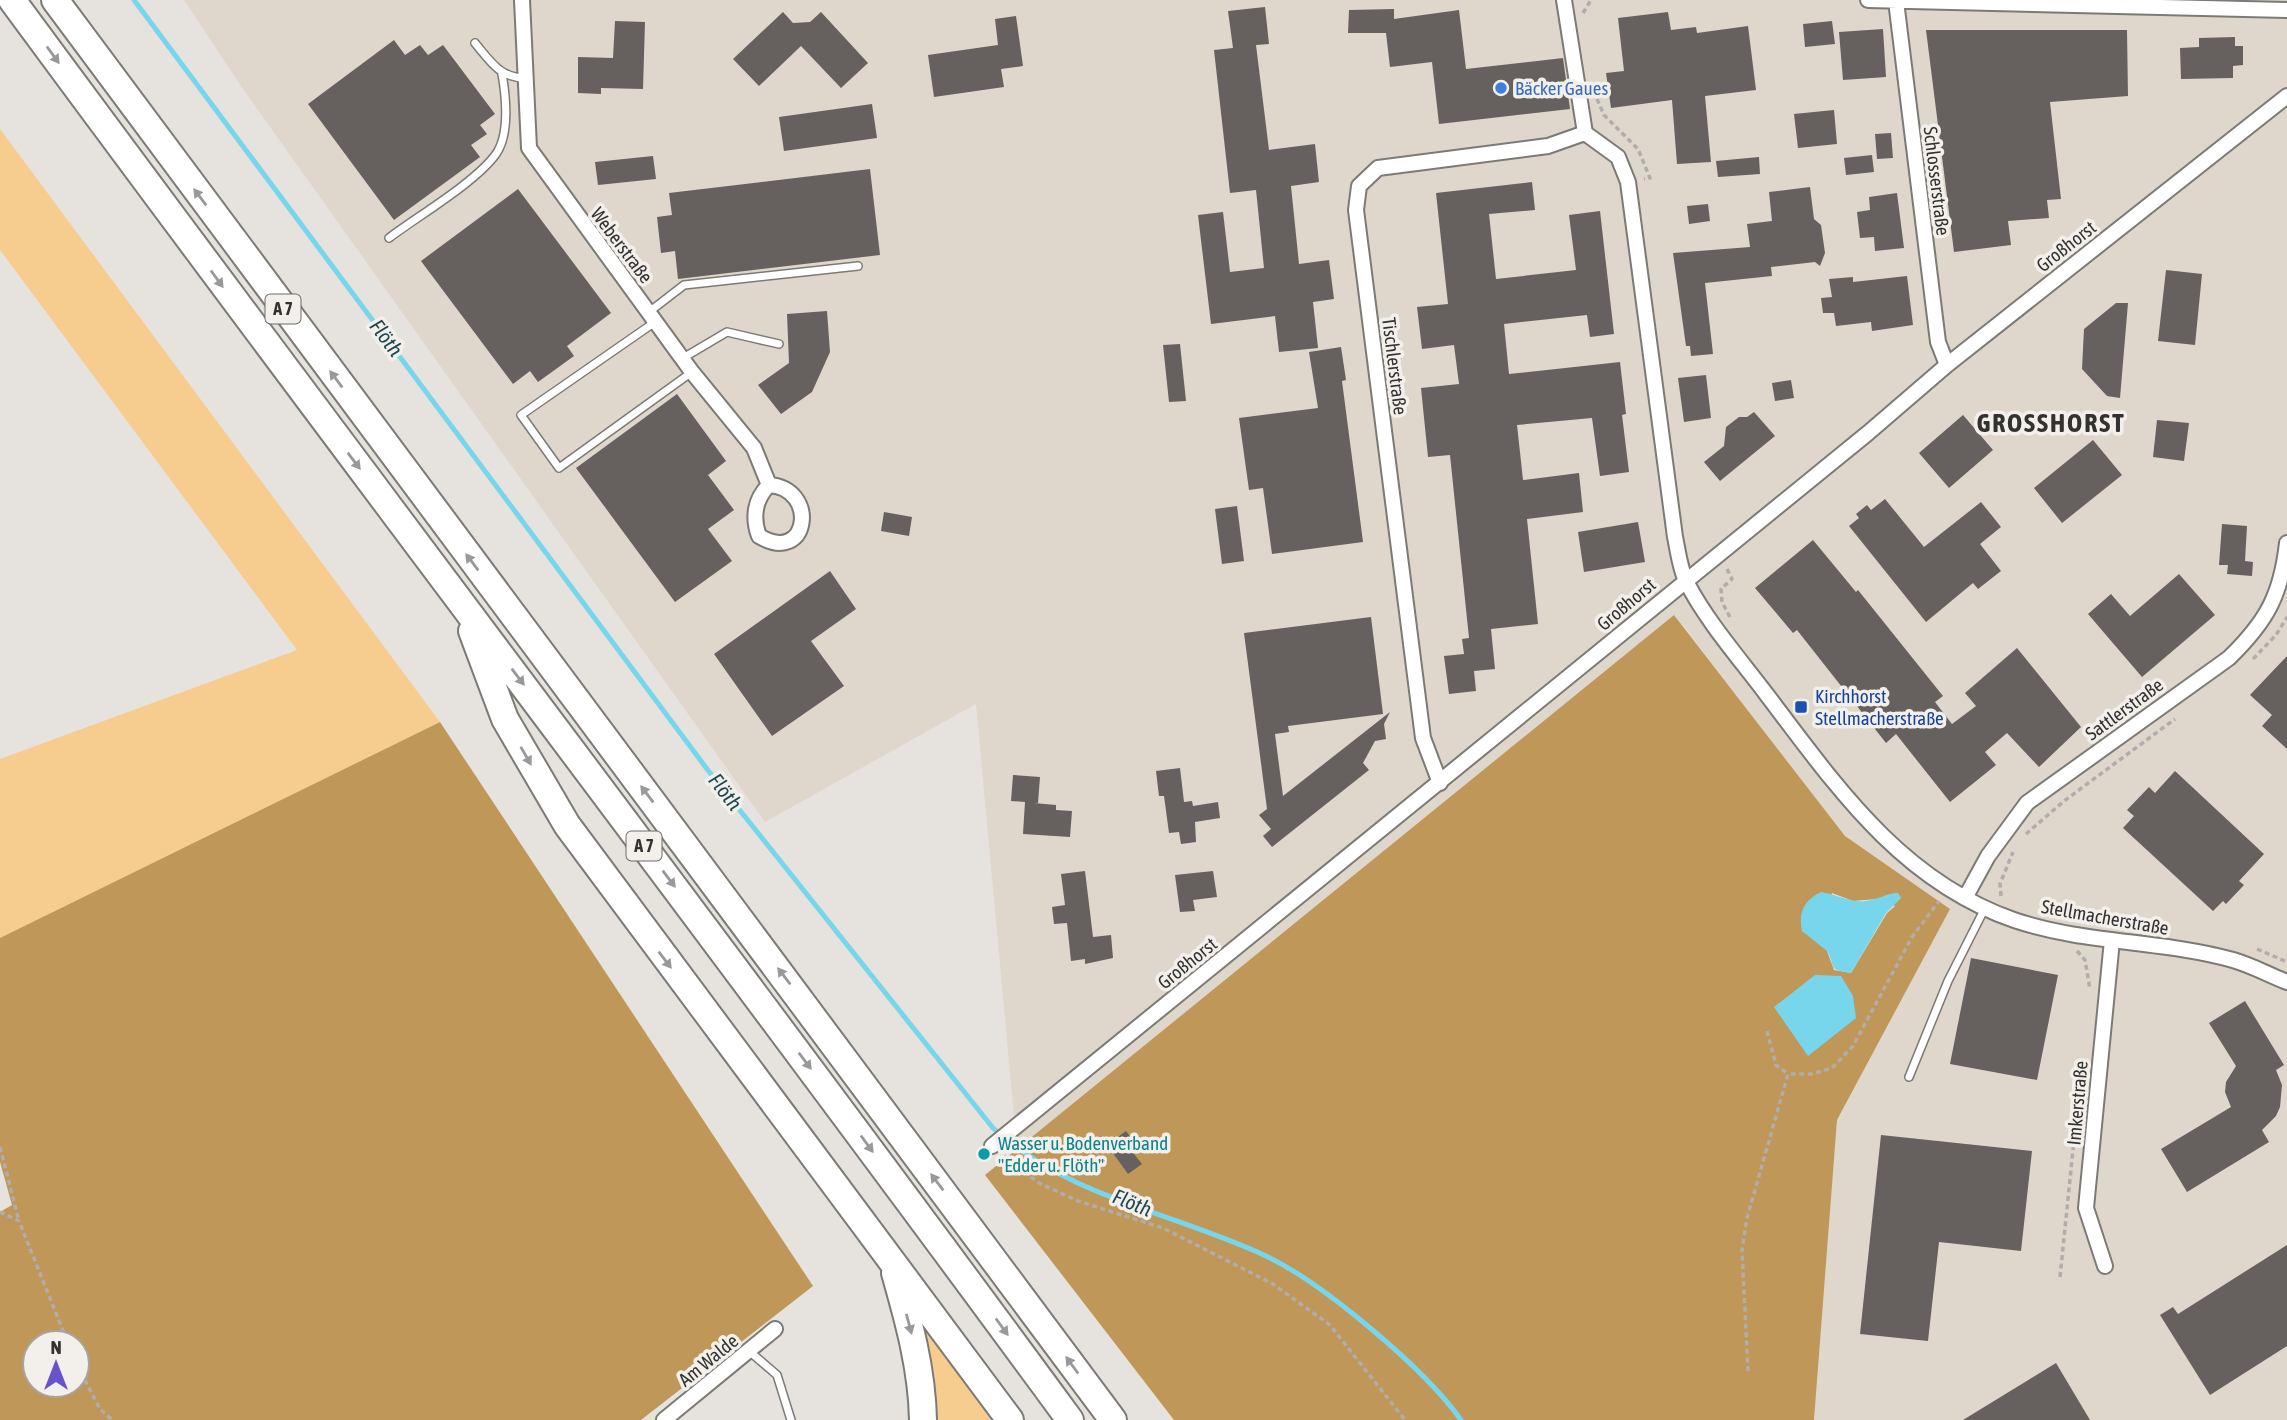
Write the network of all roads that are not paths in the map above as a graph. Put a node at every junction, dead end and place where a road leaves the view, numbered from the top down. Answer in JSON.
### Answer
{"nodes":[{"id":1,"x":12,"y":0,"type":"edge"},
{"id":2,"x":55,"y":0,"type":"edge"},
{"id":3,"x":522,"y":0,"type":"edge"},
{"id":4,"x":1564,"y":0,"type":"edge"},
{"id":5,"x":1868,"y":0,"type":"edge"},
{"id":6,"x":1896,"y":1,"type":"edge"},
{"id":7,"x":2287,"y":10,"type":"edge"},
{"id":8,"x":475,"y":43,"type":"dead end"},
{"id":9,"x":502,"y":74,"type":"junction"},
{"id":10,"x":526,"y":78,"type":"junction"},
{"id":11,"x":2287,"y":96,"type":"edge"},
{"id":12,"x":1585,"y":132,"type":"junction"},
{"id":13,"x":388,"y":238,"type":"dead end"},
{"id":14,"x":858,"y":266,"type":"dead end"},
{"id":15,"x":652,"y":317,"type":"junction"},
{"id":16,"x":779,"y":344,"type":"dead end"},
{"id":17,"x":682,"y":358,"type":"junction"},
{"id":18,"x":1947,"y":365,"type":"junction"},
{"id":19,"x":692,"y":372,"type":"junction"},
{"id":20,"x":769,"y":485,"type":"dead end"},
{"id":21,"x":2287,"y":543,"type":"edge"},
{"id":22,"x":1685,"y":581,"type":"junction"},
{"id":23,"x":462,"y":603,"type":"junction"},
{"id":24,"x":1440,"y":783,"type":"junction"},
{"id":25,"x":1965,"y":898,"type":"junction"},
{"id":26,"x":1985,"y":908,"type":"junction"},
{"id":27,"x":2112,"y":940,"type":"junction"},
{"id":28,"x":2287,"y":982,"type":"edge"},
{"id":29,"x":1909,"y":1077,"type":"dead end"},
{"id":30,"x":994,"y":1145,"type":"road end"},
{"id":31,"x":891,"y":1258,"type":"junction"},
{"id":32,"x":2105,"y":1266,"type":"dead end"},
{"id":33,"x":775,"y":1329,"type":"dead end"},
{"id":34,"x":749,"y":1351,"type":"junction"},
{"id":35,"x":664,"y":1420,"type":"edge"},
{"id":36,"x":791,"y":1420,"type":"edge"},
{"id":37,"x":923,"y":1420,"type":"edge"},
{"id":38,"x":1010,"y":1420,"type":"edge"},
{"id":39,"x":1070,"y":1420,"type":"edge"},
{"id":40,"x":1113,"y":1420,"type":"edge"}],
"edges":[{"from":1,"to":23,"type":"highway","number":"A 7","one_way":true},
{"from":40,"to":2,"type":"highway","number":"A 7","one_way":true},
{"from":3,"to":10,"type":"street","name":"Weberstraße"},
{"from":4,"to":12,"type":"street"},
{"from":5,"to":6,"type":"street"},
{"from":6,"to":7,"type":"street"},
{"from":6,"to":18,"type":"street","name":"Schlosserstraße"},
{"from":8,"to":9,"type":"lane"},
{"from":9,"to":10,"type":"lane"},
{"from":9,"to":13,"type":"lane"},
{"from":10,"to":15,"type":"street","name":"Weberstraße"},
{"from":11,"to":18,"type":"street","name":"Großhorst"},
{"from":12,"to":22,"type":"street"},
{"from":12,"to":24,"type":"street","name":"Tischlerstraße"},
{"from":14,"to":15,"type":"lane"},
{"from":15,"to":17,"type":"street","name":"Weberstraße"},
{"from":15,"to":19,"type":"lane"},
{"from":16,"to":17,"type":"lane"},
{"from":17,"to":19,"type":"street","name":"Weberstraße"},
{"from":18,"to":22,"type":"street","name":"Großhorst"},
{"from":19,"to":20,"type":"street","name":"Weberstraße"},
{"from":21,"to":25,"type":"street","name":"Sattlerstraße"},
{"from":22,"to":24,"type":"street","name":"Großhorst"},
{"from":22,"to":25,"type":"street","name":"Stellmacherstraße"},
{"from":23,"to":31,"type":"highway","one_way":true},
{"from":23,"to":39,"type":"highway","number":"A 7","one_way":true},
{"from":24,"to":30,"type":"street","name":"Großhorst"},
{"from":25,"to":26,"type":"street","name":"Stellmacherstraße"},
{"from":26,"to":27,"type":"street","name":"Stellmacherstraße"},
{"from":26,"to":29,"type":"lane"},
{"from":27,"to":28,"type":"street","name":"Stellmacherstraße"},
{"from":27,"to":32,"type":"street","name":"Imkerstraße"},
{"from":31,"to":37,"type":"highway","one_way":true},
{"from":31,"to":38,"type":"highway"},
{"from":33,"to":34,"type":"street","name":"Am Walde"},
{"from":34,"to":35,"type":"street","name":"Am Walde"},
{"from":34,"to":36,"type":"lane"}]}
